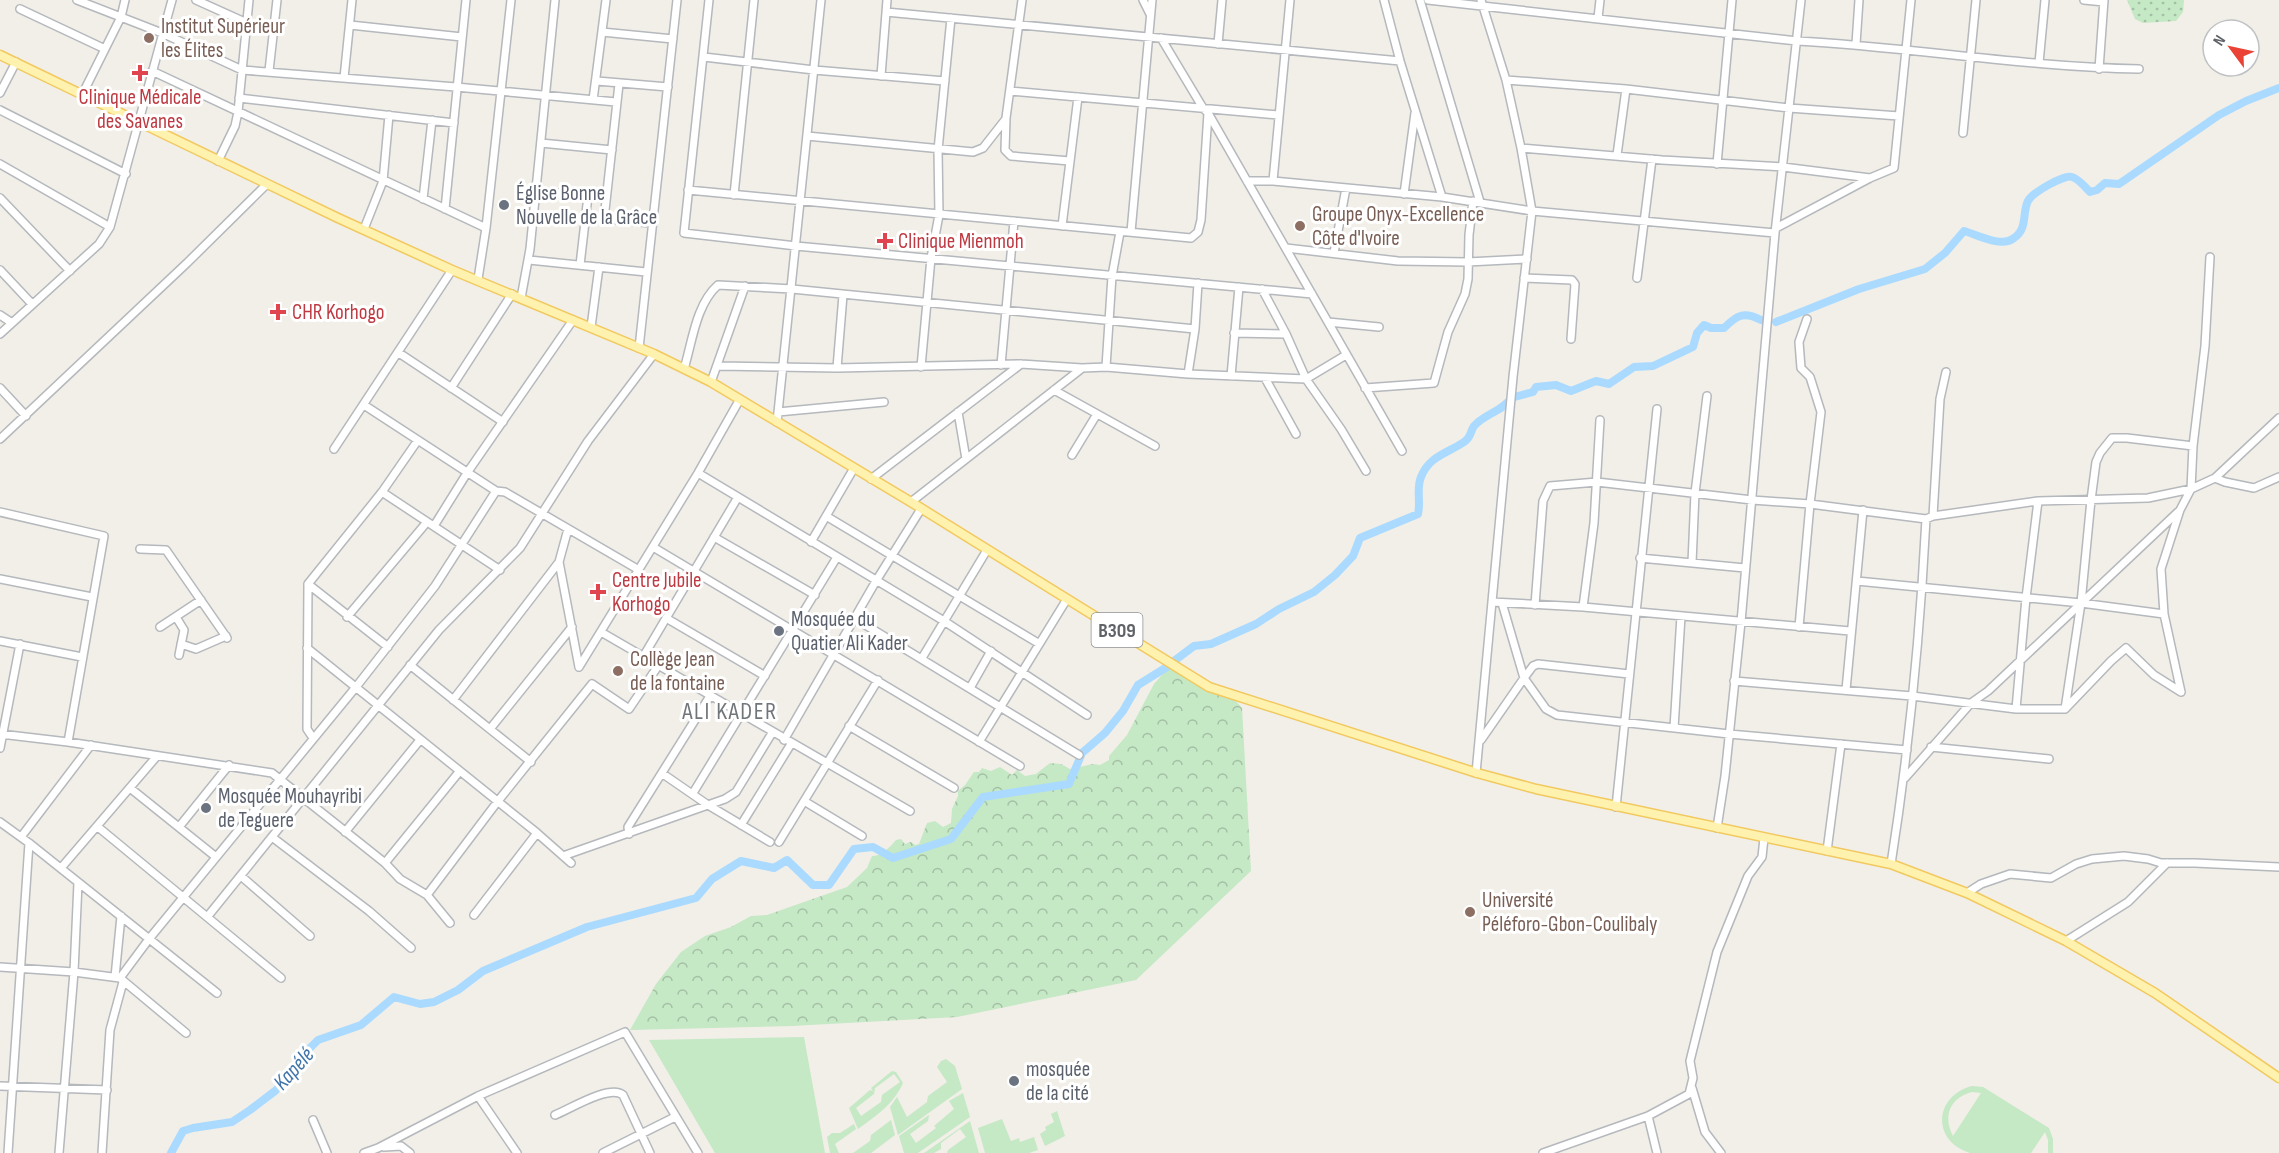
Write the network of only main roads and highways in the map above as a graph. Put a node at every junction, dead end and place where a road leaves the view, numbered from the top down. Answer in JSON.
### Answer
{"nodes":[{"id":1,"x":0,"y":55,"type":"edge"},
{"id":2,"x":2279,"y":1078,"type":"edge"}],
"edges":[{"from":1,"to":2,"type":"main road","number":"B309"}]}
